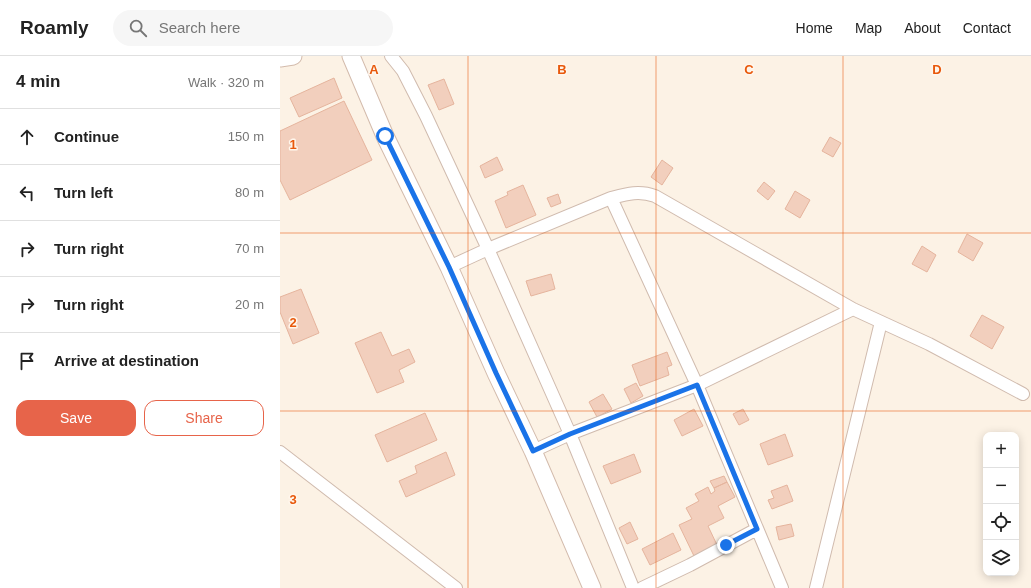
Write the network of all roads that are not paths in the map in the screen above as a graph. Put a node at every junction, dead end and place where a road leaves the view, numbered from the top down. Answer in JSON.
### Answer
{"nodes":[{"id":1,"x":293,"y":56,"type":"edge"},
{"id":2,"x":351,"y":56,"type":"edge"},
{"id":3,"x":392,"y":56,"type":"edge"},
{"id":4,"x":280,"y":58,"type":"edge"},
{"id":5,"x":611,"y":198,"type":"junction"},
{"id":6,"x":488,"y":249,"type":"junction"},
{"id":7,"x":449,"y":267,"type":"junction"},
{"id":8,"x":852,"y":309,"type":"junction"},
{"id":9,"x":881,"y":322,"type":"junction"},
{"id":10,"x":697,"y":385,"type":"junction"},
{"id":11,"x":1023,"y":394,"type":"dead end"},
{"id":12,"x":570,"y":434,"type":"junction"},
{"id":13,"x":533,"y":451,"type":"junction"},
{"id":14,"x":280,"y":452,"type":"edge"},
{"id":15,"x":757,"y":529,"type":"junction"},
{"id":16,"x":456,"y":588,"type":"edge"},
{"id":17,"x":592,"y":588,"type":"edge"},
{"id":18,"x":633,"y":588,"type":"edge"},
{"id":19,"x":642,"y":588,"type":"edge"},
{"id":20,"x":782,"y":588,"type":"edge"},
{"id":21,"x":816,"y":588,"type":"edge"}],
"edges":[{"from":1,"to":4,"type":"main road"},
{"from":2,"to":7,"type":"main road"},
{"from":3,"to":6,"type":"street"},
{"from":5,"to":6,"type":"street"},
{"from":5,"to":8,"type":"street"},
{"from":5,"to":10,"type":"street"},
{"from":6,"to":7,"type":"street"},
{"from":6,"to":12,"type":"street"},
{"from":7,"to":13,"type":"main road"},
{"from":8,"to":9,"type":"street"},
{"from":8,"to":10,"type":"street"},
{"from":9,"to":11,"type":"street"},
{"from":9,"to":21,"type":"street"},
{"from":10,"to":12,"type":"street"},
{"from":10,"to":15,"type":"street"},
{"from":12,"to":13,"type":"street"},
{"from":12,"to":18,"type":"street"},
{"from":13,"to":17,"type":"main road"},
{"from":14,"to":16,"type":"street"},
{"from":15,"to":19,"type":"street"},
{"from":15,"to":20,"type":"street"}]}
